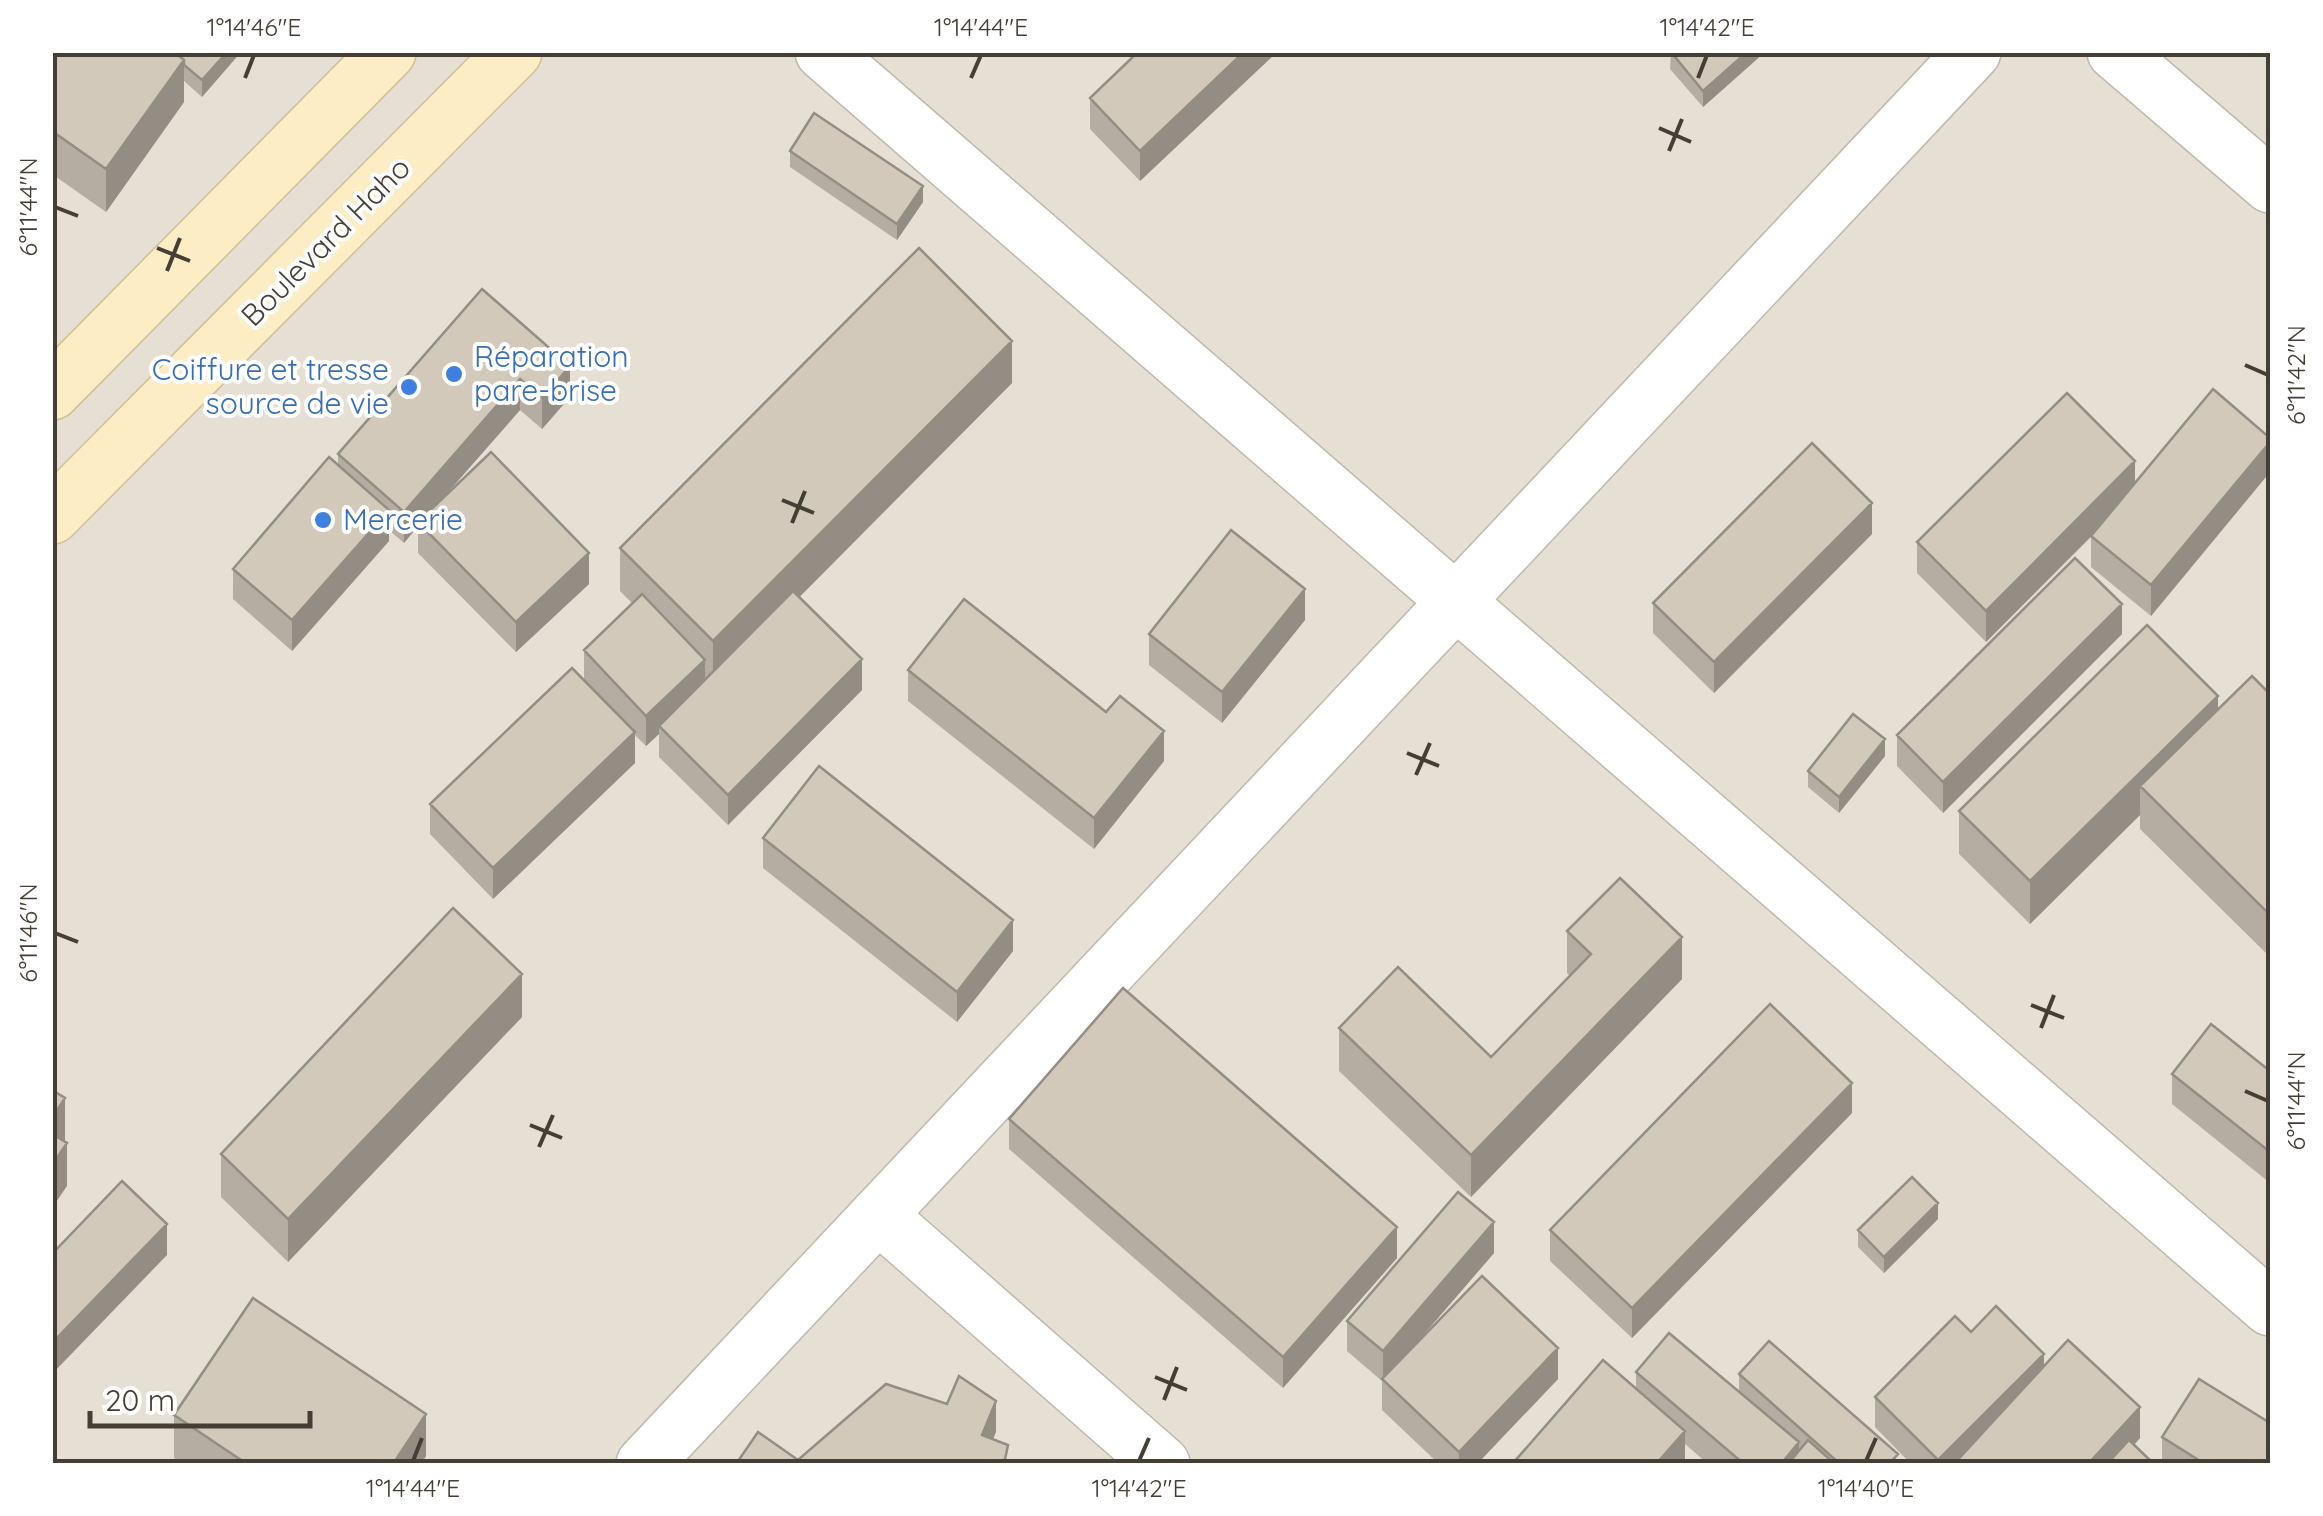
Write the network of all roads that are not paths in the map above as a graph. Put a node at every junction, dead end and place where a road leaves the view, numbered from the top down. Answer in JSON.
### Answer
{"nodes":[{"id":1,"x":388,"y":52,"type":"edge"},
{"id":2,"x":514,"y":52,"type":"edge"},
{"id":3,"x":823,"y":52,"type":"edge"},
{"id":4,"x":1973,"y":52,"type":"edge"},
{"id":5,"x":2115,"y":52,"type":"edge"},
{"id":6,"x":2270,"y":185,"type":"edge"},
{"id":7,"x":52,"y":392,"type":"edge"},
{"id":8,"x":52,"y":516,"type":"edge"},
{"id":9,"x":1455,"y":603,"type":"junction"},
{"id":10,"x":878,"y":1215,"type":"junction"},
{"id":11,"x":2270,"y":1308,"type":"edge"},
{"id":12,"x":644,"y":1464,"type":"edge"},
{"id":13,"x":1162,"y":1464,"type":"edge"}],
"edges":[{"from":1,"to":7,"type":"main road"},
{"from":2,"to":8,"type":"main road","name":"Boulevard Haho"},
{"from":3,"to":9,"type":"street"},
{"from":4,"to":9,"type":"street"},
{"from":5,"to":6,"type":"street"},
{"from":9,"to":10,"type":"street"},
{"from":9,"to":11,"type":"street"},
{"from":10,"to":12,"type":"street"},
{"from":10,"to":13,"type":"street"}]}
